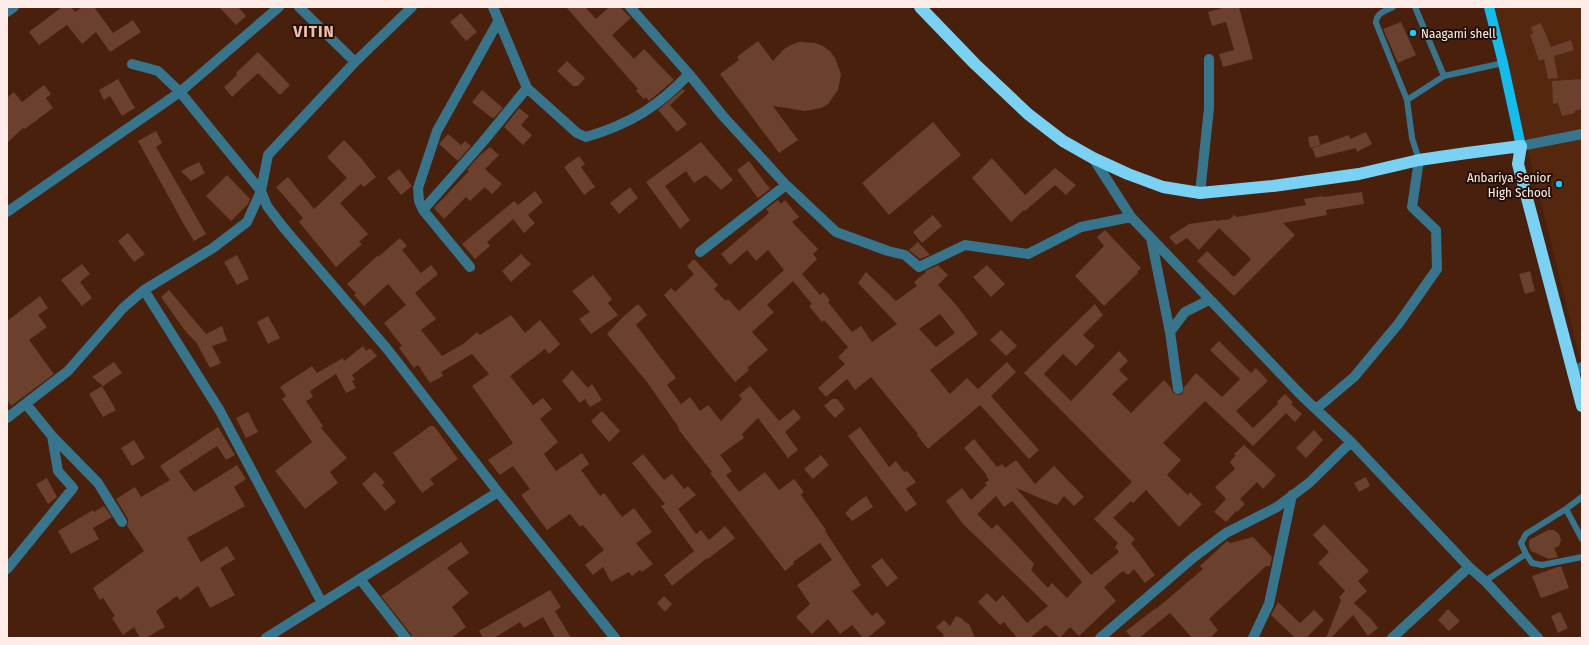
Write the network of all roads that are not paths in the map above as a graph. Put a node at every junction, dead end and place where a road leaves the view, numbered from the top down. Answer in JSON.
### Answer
{"nodes":[{"id":1,"x":14,"y":7,"type":"edge"},
{"id":2,"x":279,"y":7,"type":"edge"},
{"id":3,"x":299,"y":7,"type":"edge"},
{"id":4,"x":412,"y":7,"type":"edge"},
{"id":5,"x":493,"y":7,"type":"edge"},
{"id":6,"x":630,"y":7,"type":"edge"},
{"id":7,"x":920,"y":7,"type":"edge"},
{"id":8,"x":1392,"y":7,"type":"edge"},
{"id":9,"x":1415,"y":7,"type":"edge"},
{"id":10,"x":1489,"y":7,"type":"edge"},
{"id":11,"x":7,"y":12,"type":"edge"},
{"id":12,"x":499,"y":20,"type":"junction"},
{"id":13,"x":1209,"y":59,"type":"dead end"},
{"id":14,"x":355,"y":62,"type":"junction"},
{"id":15,"x":1503,"y":63,"type":"junction"},
{"id":16,"x":132,"y":64,"type":"dead end"},
{"id":17,"x":689,"y":74,"type":"junction"},
{"id":18,"x":1444,"y":76,"type":"junction"},
{"id":19,"x":527,"y":88,"type":"junction"},
{"id":20,"x":180,"y":92,"type":"junction"},
{"id":21,"x":1407,"y":100,"type":"junction"},
{"id":22,"x":1582,"y":134,"type":"edge"},
{"id":23,"x":1521,"y":146,"type":"junction"},
{"id":24,"x":1093,"y":158,"type":"junction"},
{"id":25,"x":1419,"y":160,"type":"junction"},
{"id":26,"x":786,"y":185,"type":"junction"},
{"id":27,"x":261,"y":191,"type":"junction"},
{"id":28,"x":1200,"y":193,"type":"junction"},
{"id":29,"x":423,"y":210,"type":"junction"},
{"id":30,"x":7,"y":212,"type":"edge"},
{"id":31,"x":1131,"y":217,"type":"junction"},
{"id":32,"x":1151,"y":238,"type":"junction"},
{"id":33,"x":700,"y":252,"type":"dead end"},
{"id":34,"x":470,"y":267,"type":"dead end"},
{"id":35,"x":144,"y":290,"type":"junction"},
{"id":36,"x":1209,"y":300,"type":"junction"},
{"id":37,"x":1170,"y":332,"type":"junction"},
{"id":38,"x":1577,"y":369,"type":"edge"},
{"id":39,"x":1178,"y":389,"type":"dead end"},
{"id":40,"x":26,"y":404,"type":"junction"},
{"id":41,"x":1582,"y":406,"type":"edge"},
{"id":42,"x":1316,"y":409,"type":"junction"},
{"id":43,"x":7,"y":418,"type":"edge"},
{"id":44,"x":52,"y":436,"type":"junction"},
{"id":45,"x":1351,"y":442,"type":"junction"},
{"id":46,"x":498,"y":492,"type":"junction"},
{"id":47,"x":1292,"y":496,"type":"junction"},
{"id":48,"x":1582,"y":497,"type":"edge"},
{"id":49,"x":1566,"y":509,"type":"junction"},
{"id":50,"x":122,"y":522,"type":"dead end"},
{"id":51,"x":1582,"y":539,"type":"edge"},
{"id":52,"x":1526,"y":554,"type":"junction"},
{"id":53,"x":1582,"y":557,"type":"edge"},
{"id":54,"x":1468,"y":567,"type":"junction"},
{"id":55,"x":7,"y":569,"type":"edge"},
{"id":56,"x":360,"y":579,"type":"junction"},
{"id":57,"x":1485,"y":581,"type":"junction"},
{"id":58,"x":322,"y":603,"type":"junction"},
{"id":59,"x":266,"y":638,"type":"edge"},
{"id":60,"x":406,"y":638,"type":"edge"},
{"id":61,"x":615,"y":638,"type":"edge"},
{"id":62,"x":1100,"y":638,"type":"edge"},
{"id":63,"x":1253,"y":638,"type":"edge"},
{"id":64,"x":1392,"y":638,"type":"edge"},
{"id":65,"x":1538,"y":638,"type":"edge"}],
"edges":[{"from":1,"to":11,"type":"street"},
{"from":2,"to":20,"type":"street"},
{"from":3,"to":14,"type":"street"},
{"from":4,"to":14,"type":"street"},
{"from":5,"to":12,"type":"street"},
{"from":6,"to":17,"type":"street"},
{"from":7,"to":24,"type":"highway"},
{"from":8,"to":21,"type":"lane"},
{"from":9,"to":18,"type":"lane"},
{"from":10,"to":15,"type":"main road"},
{"from":12,"to":19,"type":"street"},
{"from":12,"to":29,"type":"street"},
{"from":13,"to":28,"type":"street"},
{"from":14,"to":27,"type":"street"},
{"from":15,"to":18,"type":"lane"},
{"from":15,"to":23,"type":"main road"},
{"from":16,"to":20,"type":"street"},
{"from":17,"to":19,"type":"street"},
{"from":17,"to":26,"type":"street"},
{"from":18,"to":21,"type":"lane"},
{"from":19,"to":29,"type":"street"},
{"from":20,"to":27,"type":"street"},
{"from":20,"to":30,"type":"street"},
{"from":21,"to":25,"type":"lane"},
{"from":22,"to":23,"type":"street"},
{"from":23,"to":25,"type":"highway"},
{"from":23,"to":38,"type":"highway"},
{"from":24,"to":28,"type":"highway"},
{"from":24,"to":31,"type":"street"},
{"from":25,"to":28,"type":"highway"},
{"from":25,"to":42,"type":"street"},
{"from":26,"to":31,"type":"street"},
{"from":26,"to":33,"type":"street"},
{"from":27,"to":35,"type":"street"},
{"from":27,"to":46,"type":"street"},
{"from":29,"to":34,"type":"street"},
{"from":31,"to":32,"type":"street"},
{"from":32,"to":36,"type":"street"},
{"from":32,"to":37,"type":"street"},
{"from":35,"to":40,"type":"street"},
{"from":35,"to":58,"type":"street"},
{"from":36,"to":37,"type":"street"},
{"from":36,"to":42,"type":"street"},
{"from":37,"to":39,"type":"street"},
{"from":38,"to":41,"type":"highway"},
{"from":40,"to":43,"type":"street"},
{"from":40,"to":44,"type":"street"},
{"from":42,"to":45,"type":"street"},
{"from":44,"to":50,"type":"street"},
{"from":44,"to":55,"type":"street"},
{"from":45,"to":47,"type":"street"},
{"from":45,"to":54,"type":"street"},
{"from":46,"to":56,"type":"street"},
{"from":46,"to":61,"type":"street"},
{"from":47,"to":62,"type":"street"},
{"from":47,"to":63,"type":"street"},
{"from":48,"to":49,"type":"lane"},
{"from":49,"to":51,"type":"lane"},
{"from":49,"to":52,"type":"lane"},
{"from":52,"to":53,"type":"lane"},
{"from":52,"to":57,"type":"lane"},
{"from":54,"to":57,"type":"street"},
{"from":54,"to":64,"type":"street"},
{"from":56,"to":58,"type":"street"},
{"from":56,"to":60,"type":"street"},
{"from":57,"to":65,"type":"street"},
{"from":58,"to":59,"type":"street"}]}
